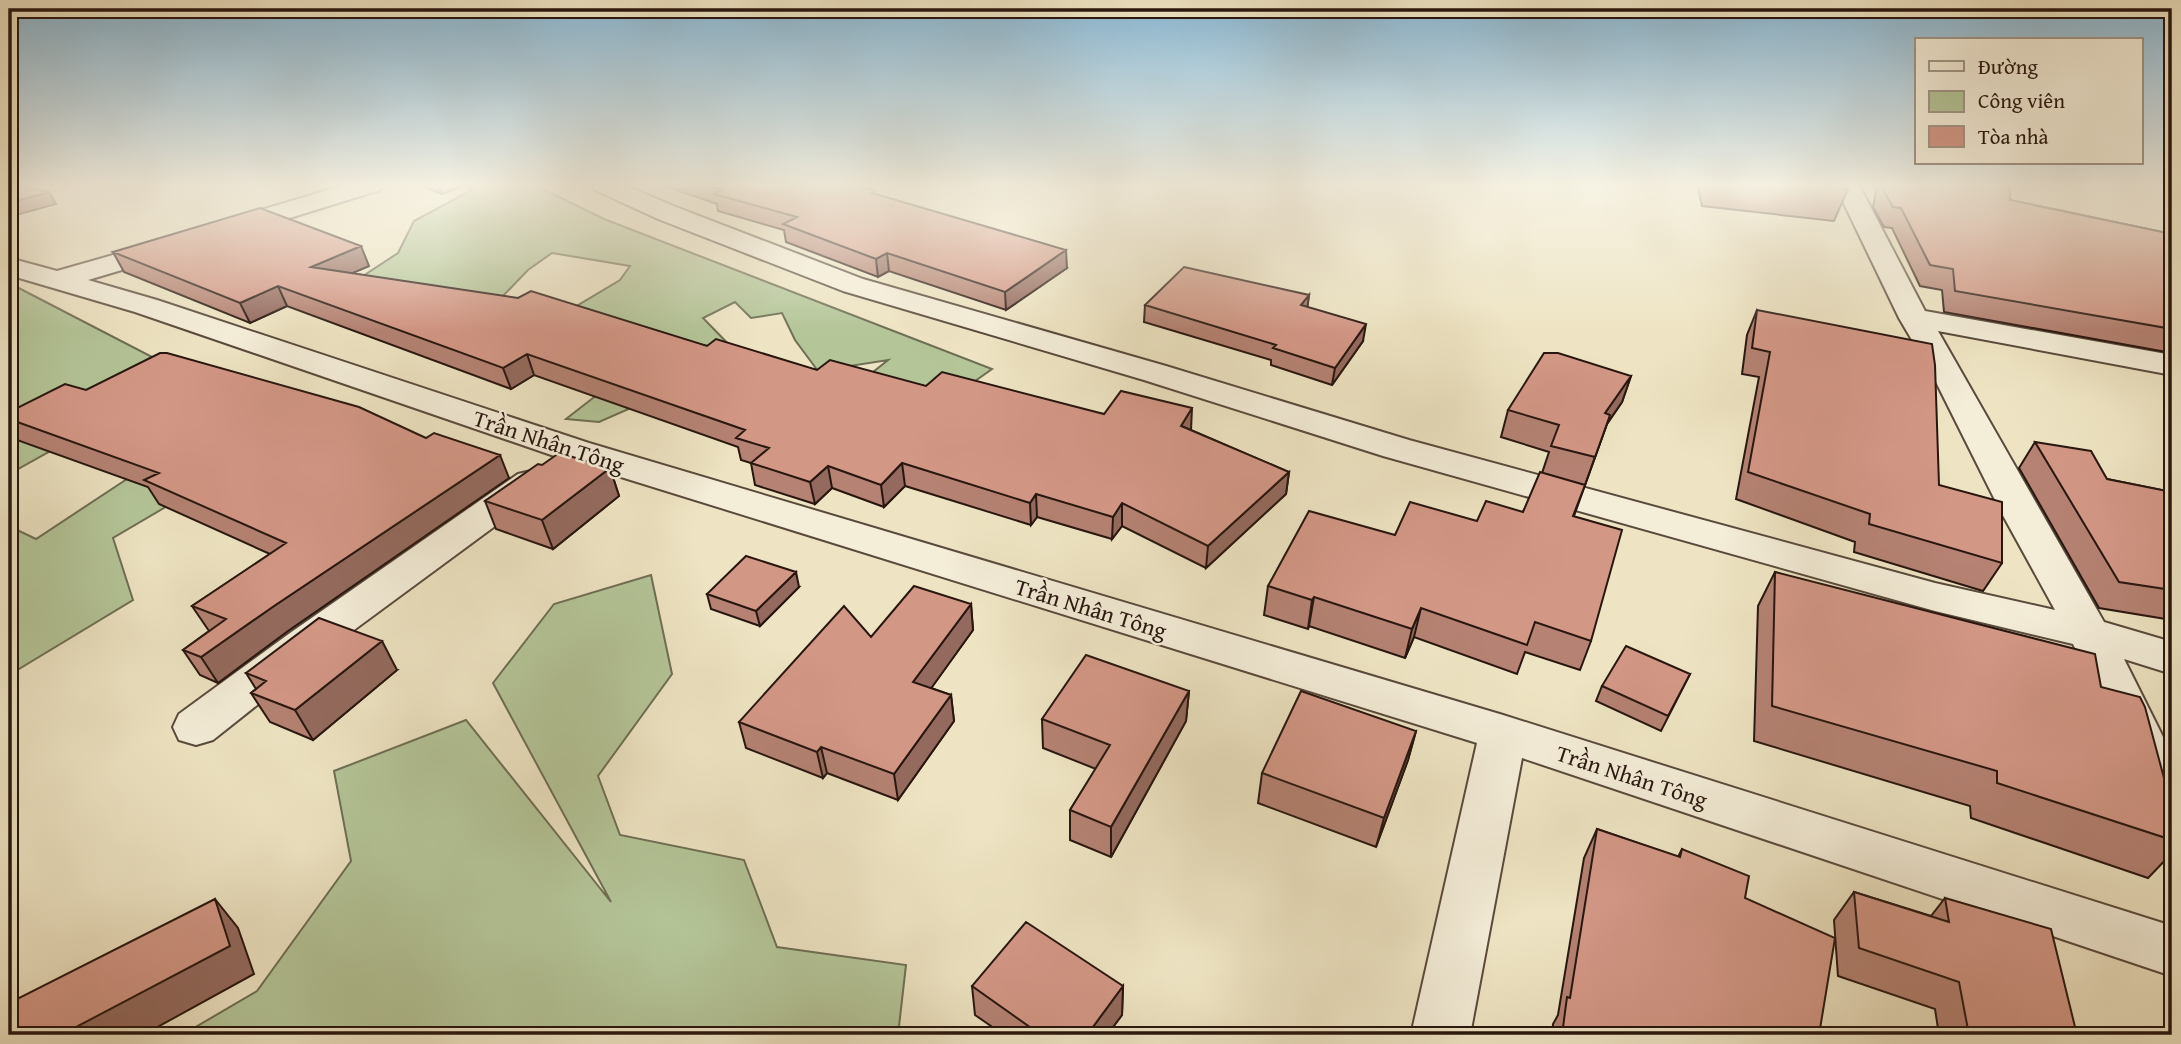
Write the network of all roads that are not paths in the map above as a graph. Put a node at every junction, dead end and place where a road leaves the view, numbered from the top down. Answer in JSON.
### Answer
{"nodes":[{"id":1,"x":209,"y":234,"type":"edge"},
{"id":2,"x":721,"y":234,"type":"edge"},
{"id":3,"x":1872,"y":234,"type":"edge"},
{"id":4,"x":25,"y":273,"type":"edge"},
{"id":5,"x":1914,"y":318,"type":"junction"},
{"id":6,"x":2172,"y":366,"type":"edge"},
{"id":7,"x":576,"y":451,"type":"junction"},
{"id":8,"x":2089,"y":633,"type":"junction"},
{"id":9,"x":2172,"y":658,"type":"edge"},
{"id":10,"x":196,"y":727,"type":"dead end"},
{"id":11,"x":1503,"y":733,"type":"junction"},
{"id":12,"x":2172,"y":803,"type":"edge"},
{"id":13,"x":2172,"y":951,"type":"edge"},
{"id":14,"x":1440,"y":1035,"type":"edge"}],
"edges":[{"from":1,"to":4,"type":"street"},
{"from":2,"to":8,"type":"street"},
{"from":3,"to":5,"type":"street"},
{"from":4,"to":7,"type":"street","name":"Trần Nhân Tông"},
{"from":5,"to":6,"type":"street"},
{"from":5,"to":8,"type":"street"},
{"from":7,"to":10,"type":"street"},
{"from":7,"to":11,"type":"street","name":"Trần Nhân Tông"},
{"from":8,"to":9,"type":"street"},
{"from":8,"to":12,"type":"street"},
{"from":11,"to":13,"type":"street","name":"Trần Nhân Tông"},
{"from":11,"to":14,"type":"street"}]}
